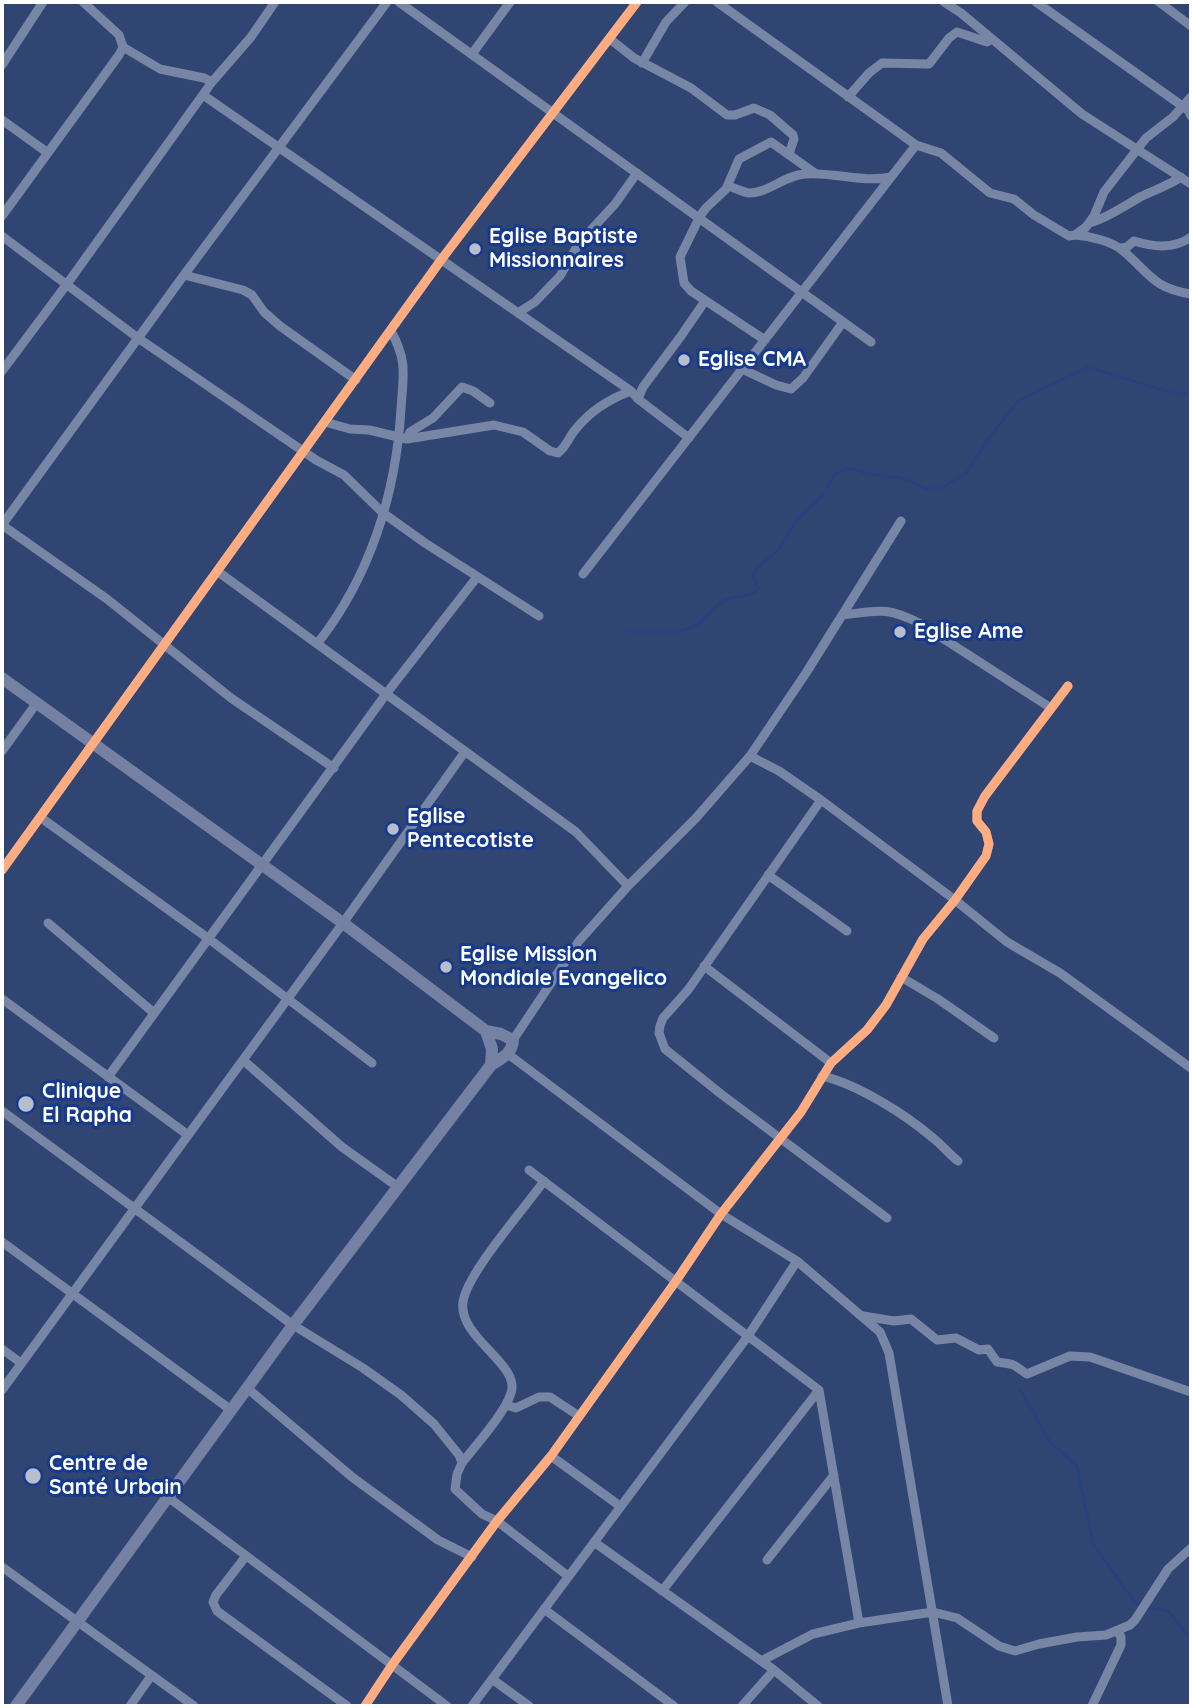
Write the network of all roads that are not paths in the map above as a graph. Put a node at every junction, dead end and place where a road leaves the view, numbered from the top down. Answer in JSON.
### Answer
{"nodes":[{"id":1,"x":43,"y":2,"type":"edge"},
{"id":2,"x":83,"y":2,"type":"edge"},
{"id":3,"x":275,"y":2,"type":"edge"},
{"id":4,"x":387,"y":2,"type":"edge"},
{"id":5,"x":399,"y":2,"type":"edge"},
{"id":6,"x":510,"y":2,"type":"edge"},
{"id":7,"x":637,"y":2,"type":"edge"},
{"id":8,"x":685,"y":2,"type":"edge"},
{"id":9,"x":717,"y":2,"type":"edge"},
{"id":10,"x":944,"y":2,"type":"edge"},
{"id":11,"x":1036,"y":2,"type":"edge"},
{"id":12,"x":1159,"y":2,"type":"edge"},
{"id":13,"x":1191,"y":26,"type":"edge"},
{"id":14,"x":610,"y":39,"type":"junction"},
{"id":15,"x":992,"y":39,"type":"junction"},
{"id":16,"x":123,"y":47,"type":"junction"},
{"id":17,"x":472,"y":54,"type":"junction"},
{"id":18,"x":642,"y":63,"type":"junction"},
{"id":19,"x":2,"y":65,"type":"edge"},
{"id":20,"x":212,"y":82,"type":"junction"},
{"id":21,"x":203,"y":95,"type":"junction"},
{"id":22,"x":848,"y":97,"type":"junction"},
{"id":23,"x":1191,"y":97,"type":"edge"},
{"id":24,"x":1183,"y":107,"type":"junction"},
{"id":25,"x":554,"y":114,"type":"junction"},
{"id":26,"x":1191,"y":116,"type":"edge"},
{"id":27,"x":2,"y":120,"type":"edge"},
{"id":28,"x":916,"y":145,"type":"junction"},
{"id":29,"x":278,"y":147,"type":"junction"},
{"id":30,"x":1139,"y":149,"type":"junction"},
{"id":31,"x":48,"y":153,"type":"junction"},
{"id":32,"x":789,"y":154,"type":"junction"},
{"id":33,"x":637,"y":173,"type":"junction"},
{"id":34,"x":816,"y":174,"type":"junction"},
{"id":35,"x":891,"y":177,"type":"junction"},
{"id":36,"x":1181,"y":177,"type":"junction"},
{"id":37,"x":1191,"y":184,"type":"edge"},
{"id":38,"x":729,"y":186,"type":"junction"},
{"id":39,"x":2,"y":216,"type":"edge"},
{"id":40,"x":700,"y":219,"type":"junction"},
{"id":41,"x":1090,"y":223,"type":"junction"},
{"id":42,"x":1075,"y":235,"type":"junction"},
{"id":43,"x":2,"y":236,"type":"edge"},
{"id":44,"x":1191,"y":237,"type":"edge"},
{"id":45,"x":1121,"y":248,"type":"junction"},
{"id":46,"x":441,"y":260,"type":"junction"},
{"id":47,"x":184,"y":275,"type":"junction"},
{"id":48,"x":67,"y":284,"type":"junction"},
{"id":49,"x":802,"y":292,"type":"junction"},
{"id":50,"x":1191,"y":294,"type":"edge"},
{"id":51,"x":705,"y":301,"type":"junction"},
{"id":52,"x":519,"y":314,"type":"junction"},
{"id":53,"x":843,"y":322,"type":"junction"},
{"id":54,"x":391,"y":331,"type":"junction"},
{"id":55,"x":138,"y":338,"type":"junction"},
{"id":56,"x":765,"y":340,"type":"junction"},
{"id":57,"x":871,"y":342,"type":"dead end"},
{"id":58,"x":742,"y":369,"type":"junction"},
{"id":59,"x":2,"y":371,"type":"edge"},
{"id":60,"x":356,"y":380,"type":"junction"},
{"id":61,"x":634,"y":395,"type":"junction"},
{"id":62,"x":490,"y":404,"type":"dead end"},
{"id":63,"x":325,"y":422,"type":"junction"},
{"id":64,"x":403,"y":438,"type":"junction"},
{"id":65,"x":689,"y":438,"type":"junction"},
{"id":66,"x":304,"y":449,"type":"junction"},
{"id":67,"x":383,"y":513,"type":"junction"},
{"id":68,"x":901,"y":522,"type":"dead end"},
{"id":69,"x":217,"y":571,"type":"junction"},
{"id":70,"x":583,"y":574,"type":"dead end"},
{"id":71,"x":477,"y":577,"type":"junction"},
{"id":72,"x":843,"y":615,"type":"junction"},
{"id":73,"x":539,"y":617,"type":"dead end"},
{"id":74,"x":317,"y":644,"type":"junction"},
{"id":75,"x":163,"y":645,"type":"junction"},
{"id":76,"x":2,"y":678,"type":"edge"},
{"id":77,"x":1068,"y":686,"type":"dead end"},
{"id":78,"x":386,"y":694,"type":"junction"},
{"id":79,"x":36,"y":704,"type":"junction"},
{"id":80,"x":1052,"y":708,"type":"junction"},
{"id":81,"x":93,"y":745,"type":"junction"},
{"id":82,"x":2,"y":751,"type":"edge"},
{"id":83,"x":464,"y":753,"type":"junction"},
{"id":84,"x":750,"y":756,"type":"junction"},
{"id":85,"x":334,"y":768,"type":"junction"},
{"id":86,"x":821,"y":800,"type":"junction"},
{"id":87,"x":40,"y":817,"type":"junction"},
{"id":88,"x":263,"y":866,"type":"junction"},
{"id":89,"x":2,"y":870,"type":"edge"},
{"id":90,"x":768,"y":874,"type":"junction"},
{"id":91,"x":628,"y":886,"type":"junction"},
{"id":92,"x":955,"y":900,"type":"junction"},
{"id":93,"x":48,"y":923,"type":"dead end"},
{"id":94,"x":343,"y":923,"type":"junction"},
{"id":95,"x":847,"y":931,"type":"dead end"},
{"id":96,"x":209,"y":939,"type":"junction"},
{"id":97,"x":704,"y":966,"type":"junction"},
{"id":98,"x":901,"y":977,"type":"junction"},
{"id":99,"x":288,"y":998,"type":"junction"},
{"id":100,"x":2,"y":999,"type":"edge"},
{"id":101,"x":154,"y":1013,"type":"junction"},
{"id":102,"x":485,"y":1031,"type":"junction"},
{"id":103,"x":994,"y":1038,"type":"dead end"},
{"id":104,"x":513,"y":1040,"type":"junction"},
{"id":105,"x":508,"y":1054,"type":"junction"},
{"id":106,"x":243,"y":1059,"type":"junction"},
{"id":107,"x":372,"y":1063,"type":"dead end"},
{"id":108,"x":831,"y":1063,"type":"junction"},
{"id":109,"x":491,"y":1065,"type":"junction"},
{"id":110,"x":1191,"y":1067,"type":"edge"},
{"id":111,"x":822,"y":1076,"type":"junction"},
{"id":112,"x":108,"y":1077,"type":"junction"},
{"id":113,"x":2,"y":1111,"type":"edge"},
{"id":114,"x":188,"y":1135,"type":"junction"},
{"id":115,"x":780,"y":1137,"type":"junction"},
{"id":116,"x":958,"y":1161,"type":"dead end"},
{"id":117,"x":529,"y":1170,"type":"dead end"},
{"id":118,"x":544,"y":1181,"type":"junction"},
{"id":119,"x":398,"y":1187,"type":"junction"},
{"id":120,"x":134,"y":1208,"type":"junction"},
{"id":121,"x":721,"y":1214,"type":"junction"},
{"id":122,"x":887,"y":1218,"type":"dead end"},
{"id":123,"x":2,"y":1242,"type":"edge"},
{"id":124,"x":797,"y":1261,"type":"junction"},
{"id":125,"x":676,"y":1282,"type":"junction"},
{"id":126,"x":73,"y":1292,"type":"junction"},
{"id":127,"x":863,"y":1316,"type":"junction"},
{"id":128,"x":293,"y":1325,"type":"junction"},
{"id":129,"x":748,"y":1336,"type":"junction"},
{"id":130,"x":2,"y":1349,"type":"edge"},
{"id":131,"x":21,"y":1363,"type":"junction"},
{"id":132,"x":247,"y":1388,"type":"junction"},
{"id":133,"x":2,"y":1390,"type":"edge"},
{"id":134,"x":819,"y":1390,"type":"junction"},
{"id":135,"x":1191,"y":1392,"type":"edge"},
{"id":136,"x":506,"y":1405,"type":"junction"},
{"id":137,"x":231,"y":1410,"type":"junction"},
{"id":138,"x":579,"y":1416,"type":"junction"},
{"id":139,"x":551,"y":1456,"type":"junction"},
{"id":140,"x":462,"y":1463,"type":"junction"},
{"id":141,"x":834,"y":1475,"type":"junction"},
{"id":142,"x":169,"y":1498,"type":"junction"},
{"id":143,"x":620,"y":1506,"type":"junction"},
{"id":144,"x":498,"y":1521,"type":"junction"},
{"id":145,"x":594,"y":1542,"type":"junction"},
{"id":146,"x":1191,"y":1548,"type":"edge"},
{"id":147,"x":246,"y":1556,"type":"junction"},
{"id":148,"x":1191,"y":1556,"type":"edge"},
{"id":149,"x":472,"y":1557,"type":"junction"},
{"id":150,"x":1180,"y":1557,"type":"junction"},
{"id":151,"x":767,"y":1560,"type":"dead end"},
{"id":152,"x":2,"y":1567,"type":"edge"},
{"id":153,"x":568,"y":1576,"type":"junction"},
{"id":154,"x":662,"y":1591,"type":"junction"},
{"id":155,"x":544,"y":1609,"type":"junction"},
{"id":156,"x":933,"y":1612,"type":"junction"},
{"id":157,"x":78,"y":1622,"type":"junction"},
{"id":158,"x":859,"y":1623,"type":"junction"},
{"id":159,"x":1117,"y":1631,"type":"junction"},
{"id":160,"x":761,"y":1661,"type":"junction"},
{"id":161,"x":392,"y":1665,"type":"junction"},
{"id":162,"x":774,"y":1670,"type":"junction"},
{"id":163,"x":152,"y":1676,"type":"junction"},
{"id":164,"x":492,"y":1679,"type":"junction"},
{"id":165,"x":16,"y":1706,"type":"edge"},
{"id":166,"x":130,"y":1706,"type":"edge"},
{"id":167,"x":194,"y":1706,"type":"edge"},
{"id":168,"x":346,"y":1706,"type":"edge"},
{"id":169,"x":365,"y":1706,"type":"edge"},
{"id":170,"x":447,"y":1706,"type":"edge"},
{"id":171,"x":472,"y":1706,"type":"edge"},
{"id":172,"x":529,"y":1706,"type":"edge"},
{"id":173,"x":674,"y":1706,"type":"edge"},
{"id":174,"x":742,"y":1706,"type":"edge"},
{"id":175,"x":818,"y":1706,"type":"edge"},
{"id":176,"x":948,"y":1706,"type":"edge"},
{"id":177,"x":1092,"y":1706,"type":"edge"}],
"edges":[{"from":1,"to":19,"type":"street"},
{"from":2,"to":16,"type":"street"},
{"from":3,"to":20,"type":"street"},
{"from":4,"to":29,"type":"street"},
{"from":5,"to":17,"type":"street"},
{"from":6,"to":17,"type":"street"},
{"from":7,"to":14,"type":"street"},
{"from":8,"to":18,"type":"street"},
{"from":9,"to":22,"type":"street"},
{"from":10,"to":15,"type":"street"},
{"from":11,"to":24,"type":"street"},
{"from":12,"to":13,"type":"street"},
{"from":14,"to":18,"type":"street"},
{"from":14,"to":25,"type":"street"},
{"from":15,"to":22,"type":"street"},
{"from":15,"to":30,"type":"street"},
{"from":16,"to":20,"type":"street"},
{"from":16,"to":31,"type":"street"},
{"from":17,"to":25,"type":"street"},
{"from":18,"to":32,"type":"street"},
{"from":20,"to":21,"type":"street"},
{"from":21,"to":29,"type":"street"},
{"from":21,"to":48,"type":"street"},
{"from":22,"to":28,"type":"street"},
{"from":23,"to":24,"type":"street"},
{"from":24,"to":26,"type":"street"},
{"from":24,"to":30,"type":"street"},
{"from":25,"to":33,"type":"street"},
{"from":25,"to":46,"type":"street"},
{"from":27,"to":31,"type":"street"},
{"from":28,"to":35,"type":"street"},
{"from":28,"to":42,"type":"street"},
{"from":29,"to":46,"type":"street"},
{"from":29,"to":47,"type":"street"},
{"from":30,"to":36,"type":"street"},
{"from":30,"to":41,"type":"street"},
{"from":31,"to":39,"type":"street"},
{"from":32,"to":34,"type":"street"},
{"from":32,"to":38,"type":"street"},
{"from":33,"to":40,"type":"street"},
{"from":33,"to":52,"type":"street"},
{"from":34,"to":35,"type":"street"},
{"from":34,"to":38,"type":"street"},
{"from":35,"to":49,"type":"street"},
{"from":36,"to":37,"type":"street"},
{"from":36,"to":41,"type":"street"},
{"from":38,"to":40,"type":"street"},
{"from":40,"to":49,"type":"street"},
{"from":40,"to":51,"type":"street"},
{"from":41,"to":42,"type":"street"},
{"from":42,"to":45,"type":"street"},
{"from":43,"to":48,"type":"street"},
{"from":44,"to":45,"type":"street"},
{"from":45,"to":50,"type":"street"},
{"from":46,"to":52,"type":"street"},
{"from":46,"to":54,"type":"street"},
{"from":47,"to":55,"type":"street"},
{"from":47,"to":60,"type":"street"},
{"from":48,"to":55,"type":"street"},
{"from":48,"to":59,"type":"street"},
{"from":49,"to":53,"type":"street"},
{"from":49,"to":56,"type":"street"},
{"from":51,"to":56,"type":"street"},
{"from":51,"to":61,"type":"street"},
{"from":52,"to":61,"type":"street"},
{"from":53,"to":57,"type":"street"},
{"from":53,"to":58,"type":"street"},
{"from":54,"to":60,"type":"street"},
{"from":54,"to":64,"type":"street"},
{"from":55,"to":66,"type":"street"},
{"from":55,"to":75,"type":"street"},
{"from":56,"to":58,"type":"street"},
{"from":58,"to":65,"type":"street"},
{"from":60,"to":63,"type":"street"},
{"from":61,"to":64,"type":"street"},
{"from":61,"to":65,"type":"street"},
{"from":62,"to":64,"type":"street"},
{"from":63,"to":64,"type":"street"},
{"from":63,"to":66,"type":"street"},
{"from":64,"to":67,"type":"street"},
{"from":65,"to":70,"type":"street"},
{"from":66,"to":67,"type":"street"},
{"from":66,"to":69,"type":"street"},
{"from":67,"to":71,"type":"street"},
{"from":67,"to":74,"type":"street"},
{"from":68,"to":72,"type":"street"},
{"from":69,"to":74,"type":"street"},
{"from":69,"to":75,"type":"street"},
{"from":71,"to":73,"type":"street"},
{"from":71,"to":78,"type":"street"},
{"from":72,"to":80,"type":"street"},
{"from":72,"to":84,"type":"street"},
{"from":74,"to":78,"type":"street"},
{"from":75,"to":81,"type":"street"},
{"from":75,"to":85,"type":"street"},
{"from":76,"to":79,"type":"street"},
{"from":77,"to":80,"type":"street"},
{"from":78,"to":83,"type":"street"},
{"from":78,"to":85,"type":"street"},
{"from":79,"to":81,"type":"street"},
{"from":79,"to":82,"type":"street"},
{"from":80,"to":92,"type":"street"},
{"from":81,"to":87,"type":"street"},
{"from":81,"to":88,"type":"street"},
{"from":83,"to":91,"type":"street"},
{"from":83,"to":94,"type":"street"},
{"from":84,"to":86,"type":"street"},
{"from":84,"to":91,"type":"street"},
{"from":85,"to":88,"type":"street"},
{"from":86,"to":90,"type":"street"},
{"from":86,"to":92,"type":"street"},
{"from":87,"to":89,"type":"street"},
{"from":87,"to":96,"type":"street"},
{"from":88,"to":94,"type":"street"},
{"from":88,"to":96,"type":"street"},
{"from":90,"to":95,"type":"street"},
{"from":90,"to":97,"type":"street"},
{"from":91,"to":104,"type":"street"},
{"from":92,"to":98,"type":"street"},
{"from":92,"to":110,"type":"street"},
{"from":93,"to":101,"type":"street"},
{"from":94,"to":99,"type":"street"},
{"from":94,"to":102,"type":"street"},
{"from":96,"to":99,"type":"street"},
{"from":96,"to":101,"type":"street"},
{"from":97,"to":108,"type":"street"},
{"from":97,"to":115,"type":"street"},
{"from":98,"to":103,"type":"street"},
{"from":98,"to":108,"type":"street"},
{"from":99,"to":106,"type":"street"},
{"from":99,"to":107,"type":"street"},
{"from":100,"to":112,"type":"street"},
{"from":101,"to":112,"type":"street"},
{"from":102,"to":104,"type":"street"},
{"from":102,"to":109,"type":"street"},
{"from":104,"to":105,"type":"street"},
{"from":105,"to":109,"type":"street"},
{"from":105,"to":121,"type":"street"},
{"from":106,"to":114,"type":"street"},
{"from":106,"to":119,"type":"street"},
{"from":108,"to":111,"type":"street"},
{"from":109,"to":119,"type":"street"},
{"from":111,"to":115,"type":"street"},
{"from":111,"to":116,"type":"street"},
{"from":112,"to":114,"type":"street"},
{"from":113,"to":120,"type":"street"},
{"from":114,"to":120,"type":"street"},
{"from":115,"to":121,"type":"street"},
{"from":115,"to":122,"type":"street"},
{"from":117,"to":118,"type":"street"},
{"from":118,"to":125,"type":"street"},
{"from":118,"to":136,"type":"street"},
{"from":119,"to":128,"type":"street"},
{"from":120,"to":126,"type":"street"},
{"from":120,"to":128,"type":"street"},
{"from":121,"to":124,"type":"street"},
{"from":121,"to":125,"type":"street"},
{"from":123,"to":126,"type":"street"},
{"from":124,"to":127,"type":"street"},
{"from":124,"to":129,"type":"street"},
{"from":125,"to":129,"type":"street"},
{"from":125,"to":138,"type":"street"},
{"from":126,"to":131,"type":"street"},
{"from":126,"to":137,"type":"street"},
{"from":127,"to":135,"type":"street"},
{"from":127,"to":156,"type":"street"},
{"from":128,"to":132,"type":"street"},
{"from":128,"to":140,"type":"street"},
{"from":129,"to":134,"type":"street"},
{"from":129,"to":143,"type":"street"},
{"from":130,"to":131,"type":"street"},
{"from":131,"to":133,"type":"street"},
{"from":132,"to":137,"type":"street"},
{"from":132,"to":149,"type":"street"},
{"from":134,"to":141,"type":"street"},
{"from":134,"to":154,"type":"street"},
{"from":136,"to":138,"type":"street"},
{"from":136,"to":140,"type":"street"},
{"from":137,"to":142,"type":"street"},
{"from":138,"to":139,"type":"street"},
{"from":139,"to":143,"type":"street"},
{"from":139,"to":144,"type":"street"},
{"from":140,"to":144,"type":"street"},
{"from":141,"to":151,"type":"street"},
{"from":141,"to":158,"type":"street"},
{"from":142,"to":147,"type":"street"},
{"from":142,"to":157,"type":"street"},
{"from":143,"to":145,"type":"street"},
{"from":144,"to":149,"type":"street"},
{"from":144,"to":153,"type":"street"},
{"from":145,"to":153,"type":"street"},
{"from":145,"to":154,"type":"street"},
{"from":146,"to":150,"type":"street"},
{"from":147,"to":161,"type":"street"},
{"from":147,"to":168,"type":"street"},
{"from":148,"to":150,"type":"street"},
{"from":149,"to":161,"type":"street"},
{"from":150,"to":159,"type":"street"},
{"from":152,"to":157,"type":"street"},
{"from":153,"to":155,"type":"street"},
{"from":154,"to":160,"type":"street"},
{"from":155,"to":164,"type":"street"},
{"from":155,"to":173,"type":"street"},
{"from":156,"to":158,"type":"street"},
{"from":156,"to":159,"type":"street"},
{"from":156,"to":176,"type":"street"},
{"from":157,"to":163,"type":"street"},
{"from":157,"to":165,"type":"street"},
{"from":158,"to":160,"type":"street"},
{"from":159,"to":177,"type":"street"},
{"from":160,"to":162,"type":"street"},
{"from":161,"to":169,"type":"street"},
{"from":161,"to":170,"type":"street"},
{"from":162,"to":174,"type":"street"},
{"from":162,"to":175,"type":"street"},
{"from":163,"to":166,"type":"street"},
{"from":163,"to":167,"type":"street"},
{"from":164,"to":171,"type":"street"},
{"from":164,"to":172,"type":"street"}]}
